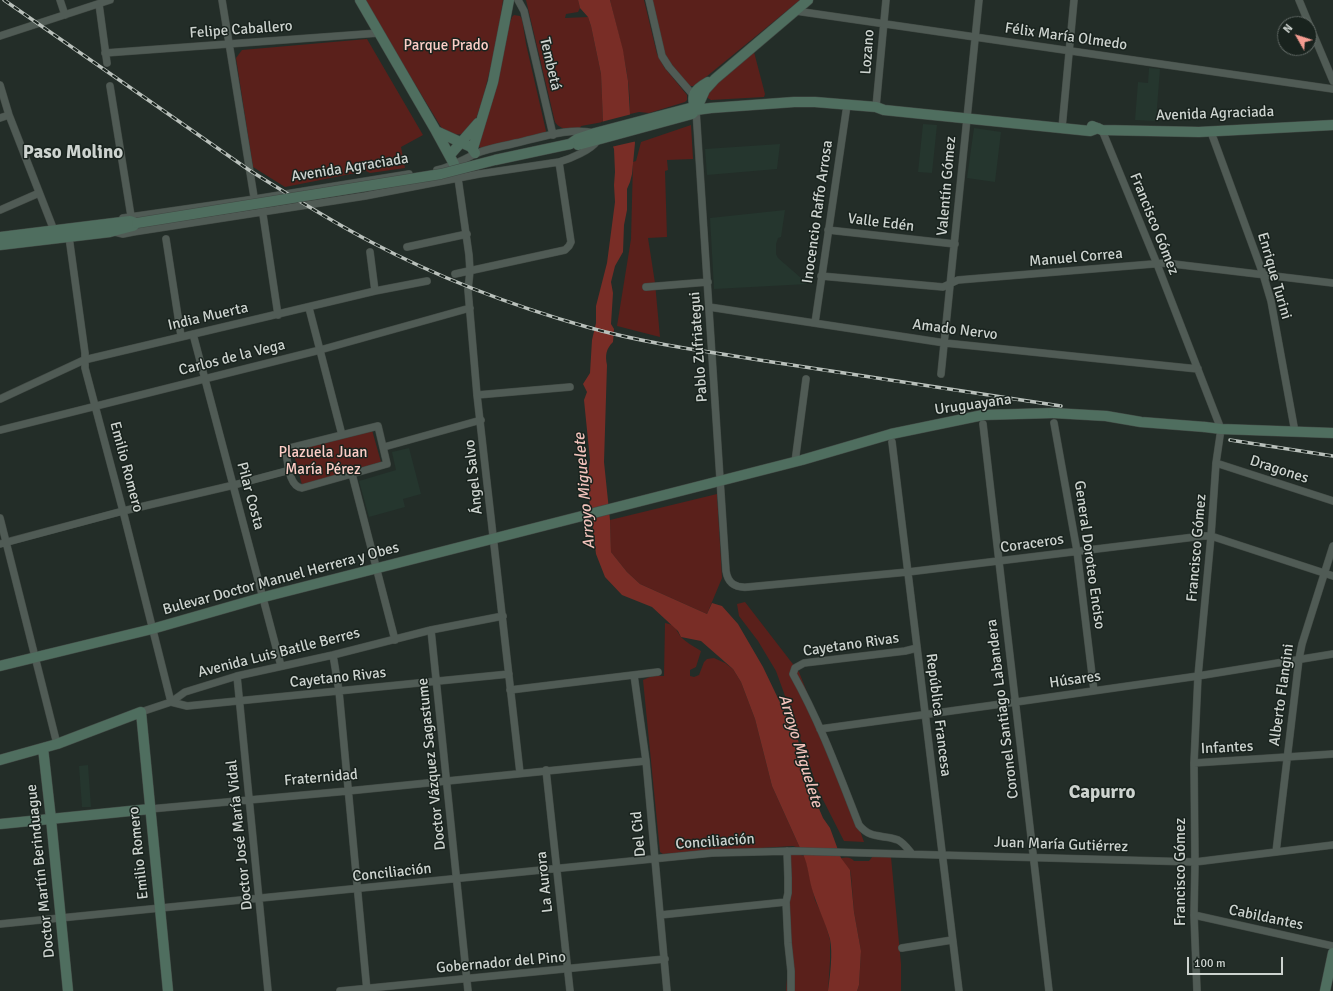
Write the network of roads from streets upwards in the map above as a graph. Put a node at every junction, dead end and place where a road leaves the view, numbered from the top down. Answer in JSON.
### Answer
{"nodes":[{"id":1,"x":60,"y":0,"type":"edge"},
{"id":2,"x":110,"y":0,"type":"edge"},
{"id":3,"x":222,"y":0,"type":"edge"},
{"id":4,"x":360,"y":0,"type":"edge"},
{"id":5,"x":509,"y":0,"type":"edge"},
{"id":6,"x":518,"y":0,"type":"edge"},
{"id":7,"x":649,"y":0,"type":"edge"},
{"id":8,"x":808,"y":0,"type":"edge"},
{"id":9,"x":886,"y":0,"type":"edge"},
{"id":10,"x":979,"y":0,"type":"edge"},
{"id":11,"x":1074,"y":0,"type":"edge"},
{"id":12,"x":1299,"y":0,"type":"edge"},
{"id":13,"x":99,"y":4,"type":"junction"},
{"id":14,"x":796,"y":11,"type":"junction"},
{"id":15,"x":65,"y":15,"type":"junction"},
{"id":16,"x":1306,"y":16,"type":"edge"},
{"id":17,"x":883,"y":24,"type":"junction"},
{"id":18,"x":379,"y":33,"type":"junction"},
{"id":19,"x":0,"y":36,"type":"edge"},
{"id":20,"x":975,"y":36,"type":"junction"},
{"id":21,"x":229,"y":43,"type":"junction"},
{"id":22,"x":1317,"y":43,"type":"edge"},
{"id":23,"x":1069,"y":50,"type":"junction"},
{"id":24,"x":105,"y":53,"type":"junction"},
{"id":25,"x":107,"y":63,"type":"dead end"},
{"id":26,"x":715,"y":79,"type":"junction"},
{"id":27,"x":1333,"y":81,"type":"edge"},
{"id":28,"x":0,"y":85,"type":"edge"},
{"id":29,"x":110,"y":86,"type":"dead end"},
{"id":30,"x":1333,"y":89,"type":"edge"},
{"id":31,"x":694,"y":96,"type":"junction"},
{"id":32,"x":847,"y":105,"type":"junction"},
{"id":33,"x":876,"y":107,"type":"junction"},
{"id":34,"x":696,"y":110,"type":"junction"},
{"id":35,"x":9,"y":115,"type":"junction"},
{"id":36,"x":967,"y":115,"type":"junction"},
{"id":37,"x":0,"y":118,"type":"edge"},
{"id":38,"x":481,"y":120,"type":"junction"},
{"id":39,"x":1062,"y":125,"type":"junction"},
{"id":40,"x":1333,"y":125,"type":"edge"},
{"id":41,"x":1100,"y":129,"type":"junction"},
{"id":42,"x":436,"y":131,"type":"junction"},
{"id":43,"x":1211,"y":132,"type":"junction"},
{"id":44,"x":553,"y":135,"type":"junction"},
{"id":45,"x":596,"y":137,"type":"junction"},
{"id":46,"x":461,"y":142,"type":"junction"},
{"id":47,"x":474,"y":151,"type":"junction"},
{"id":48,"x":452,"y":160,"type":"junction"},
{"id":49,"x":559,"y":162,"type":"junction"},
{"id":50,"x":479,"y":174,"type":"junction"},
{"id":51,"x":458,"y":178,"type":"junction"},
{"id":52,"x":39,"y":193,"type":"junction"},
{"id":53,"x":255,"y":199,"type":"junction"},
{"id":54,"x":0,"y":210,"type":"edge"},
{"id":55,"x":262,"y":212,"type":"junction"},
{"id":56,"x":134,"y":220,"type":"junction"},
{"id":57,"x":108,"y":228,"type":"junction"},
{"id":58,"x":828,"y":230,"type":"junction"},
{"id":59,"x":467,"y":234,"type":"junction"},
{"id":60,"x":56,"y":235,"type":"junction"},
{"id":61,"x":0,"y":236,"type":"edge"},
{"id":62,"x":69,"y":237,"type":"junction"},
{"id":63,"x":166,"y":239,"type":"dead end"},
{"id":64,"x":955,"y":244,"type":"junction"},
{"id":65,"x":0,"y":245,"type":"edge"},
{"id":66,"x":407,"y":247,"type":"dead end"},
{"id":67,"x":370,"y":252,"type":"dead end"},
{"id":68,"x":1157,"y":264,"type":"junction"},
{"id":69,"x":470,"y":271,"type":"junction"},
{"id":70,"x":455,"y":274,"type":"dead end"},
{"id":71,"x":1264,"y":274,"type":"junction"},
{"id":72,"x":822,"y":276,"type":"junction"},
{"id":73,"x":427,"y":281,"type":"dead end"},
{"id":74,"x":708,"y":282,"type":"junction"},
{"id":75,"x":951,"y":283,"type":"junction"},
{"id":76,"x":1333,"y":283,"type":"edge"},
{"id":77,"x":646,"y":287,"type":"dead end"},
{"id":78,"x":375,"y":291,"type":"junction"},
{"id":79,"x":709,"y":306,"type":"junction"},
{"id":80,"x":309,"y":308,"type":"junction"},
{"id":81,"x":470,"y":308,"type":"junction"},
{"id":82,"x":278,"y":315,"type":"junction"},
{"id":83,"x":814,"y":323,"type":"junction"},
{"id":84,"x":193,"y":334,"type":"junction"},
{"id":85,"x":181,"y":336,"type":"junction"},
{"id":86,"x":946,"y":343,"type":"junction"},
{"id":87,"x":320,"y":350,"type":"junction"},
{"id":88,"x":84,"y":360,"type":"junction"},
{"id":89,"x":1198,"y":369,"type":"junction"},
{"id":90,"x":942,"y":374,"type":"dead end"},
{"id":91,"x":205,"y":378,"type":"junction"},
{"id":92,"x":806,"y":380,"type":"dead end"},
{"id":93,"x":570,"y":387,"type":"dead end"},
{"id":94,"x":477,"y":395,"type":"junction"},
{"id":95,"x":0,"y":399,"type":"edge"},
{"id":96,"x":94,"y":406,"type":"junction"},
{"id":97,"x":481,"y":420,"type":"junction"},
{"id":98,"x":1054,"y":423,"type":"dead end"},
{"id":99,"x":983,"y":424,"type":"dead end"},
{"id":100,"x":1221,"y":429,"type":"junction"},
{"id":101,"x":0,"y":430,"type":"edge"},
{"id":102,"x":1295,"y":432,"type":"junction"},
{"id":103,"x":1333,"y":433,"type":"edge"},
{"id":104,"x":342,"y":435,"type":"junction"},
{"id":105,"x":892,"y":442,"type":"dead end"},
{"id":106,"x":384,"y":447,"type":"junction"},
{"id":107,"x":799,"y":461,"type":"junction"},
{"id":108,"x":1216,"y":463,"type":"junction"},
{"id":109,"x":290,"y":470,"type":"junction"},
{"id":110,"x":352,"y":474,"type":"junction"},
{"id":111,"x":721,"y":480,"type":"junction"},
{"id":112,"x":234,"y":485,"type":"junction"},
{"id":113,"x":1333,"y":501,"type":"edge"},
{"id":114,"x":123,"y":511,"type":"junction"},
{"id":115,"x":0,"y":518,"type":"edge"},
{"id":116,"x":569,"y":519,"type":"joint"},
{"id":117,"x":1212,"y":536,"type":"junction"},
{"id":118,"x":494,"y":538,"type":"junction"},
{"id":119,"x":3,"y":544,"type":"edge"},
{"id":120,"x":1333,"y":546,"type":"edge"},
{"id":121,"x":1077,"y":551,"type":"junction"},
{"id":122,"x":999,"y":561,"type":"junction"},
{"id":123,"x":376,"y":568,"type":"junction"},
{"id":124,"x":908,"y":572,"type":"junction"},
{"id":125,"x":1324,"y":573,"type":"junction"},
{"id":126,"x":1333,"y":576,"type":"edge"},
{"id":127,"x":730,"y":582,"type":"joint"},
{"id":128,"x":264,"y":597,"type":"junction"},
{"id":129,"x":503,"y":616,"type":"junction"},
{"id":130,"x":152,"y":629,"type":"junction"},
{"id":131,"x":431,"y":630,"type":"junction"},
{"id":132,"x":395,"y":640,"type":"junction"},
{"id":133,"x":917,"y":648,"type":"junction"},
{"id":134,"x":1333,"y":654,"type":"edge"},
{"id":135,"x":333,"y":655,"type":"junction"},
{"id":136,"x":35,"y":657,"type":"junction"},
{"id":137,"x":1299,"y":660,"type":"junction"},
{"id":138,"x":0,"y":666,"type":"edge"},
{"id":139,"x":281,"y":666,"type":"junction"},
{"id":140,"x":658,"y":672,"type":"dead end"},
{"id":141,"x":509,"y":674,"type":"junction"},
{"id":142,"x":634,"y":675,"type":"junction"},
{"id":143,"x":237,"y":676,"type":"junction"},
{"id":144,"x":1198,"y":676,"type":"junction"},
{"id":145,"x":437,"y":682,"type":"junction"},
{"id":146,"x":510,"y":690,"type":"junction"},
{"id":147,"x":1094,"y":690,"type":"junction"},
{"id":148,"x":339,"y":691,"type":"junction"},
{"id":149,"x":240,"y":701,"type":"junction"},
{"id":150,"x":171,"y":702,"type":"junction"},
{"id":151,"x":1016,"y":702,"type":"junction"},
{"id":152,"x":141,"y":712,"type":"junction"},
{"id":153,"x":925,"y":714,"type":"junction"},
{"id":154,"x":820,"y":728,"type":"junction"},
{"id":155,"x":57,"y":744,"type":"junction"},
{"id":156,"x":43,"y":748,"type":"junction"},
{"id":157,"x":1333,"y":754,"type":"edge"},
{"id":158,"x":1287,"y":758,"type":"junction"},
{"id":159,"x":0,"y":760,"type":"edge"},
{"id":160,"x":646,"y":761,"type":"junction"},
{"id":161,"x":1194,"y":763,"type":"junction"},
{"id":162,"x":546,"y":770,"type":"junction"},
{"id":163,"x":520,"y":773,"type":"junction"},
{"id":164,"x":448,"y":780,"type":"junction"},
{"id":165,"x":348,"y":791,"type":"junction"},
{"id":166,"x":249,"y":800,"type":"junction"},
{"id":167,"x":150,"y":809,"type":"junction"},
{"id":168,"x":51,"y":819,"type":"junction"},
{"id":169,"x":0,"y":824,"type":"edge"},
{"id":170,"x":1333,"y":845,"type":"edge"},
{"id":171,"x":790,"y":851,"type":"junction"},
{"id":172,"x":1276,"y":852,"type":"junction"},
{"id":173,"x":912,"y":854,"type":"junction"},
{"id":174,"x":943,"y":855,"type":"junction"},
{"id":175,"x":1034,"y":858,"type":"junction"},
{"id":176,"x":654,"y":859,"type":"junction"},
{"id":177,"x":1195,"y":862,"type":"junction"},
{"id":178,"x":557,"y":869,"type":"junction"},
{"id":179,"x":457,"y":879,"type":"junction"},
{"id":180,"x":357,"y":890,"type":"junction"},
{"id":181,"x":259,"y":899,"type":"junction"},
{"id":182,"x":786,"y":902,"type":"junction"},
{"id":183,"x":160,"y":909,"type":"junction"},
{"id":184,"x":660,"y":915,"type":"junction"},
{"id":185,"x":1194,"y":915,"type":"junction"},
{"id":186,"x":61,"y":918,"type":"junction"},
{"id":187,"x":0,"y":924,"type":"edge"},
{"id":188,"x":952,"y":940,"type":"junction"},
{"id":189,"x":1333,"y":946,"type":"edge"},
{"id":190,"x":902,"y":948,"type":"dead end"},
{"id":191,"x":1333,"y":953,"type":"edge"},
{"id":192,"x":664,"y":959,"type":"junction"},
{"id":193,"x":568,"y":970,"type":"junction"},
{"id":194,"x":467,"y":979,"type":"junction"},
{"id":195,"x":367,"y":990,"type":"edge"},
{"id":196,"x":791,"y":990,"type":"edge"},
{"id":197,"x":68,"y":991,"type":"edge"},
{"id":198,"x":168,"y":991,"type":"edge"},
{"id":199,"x":268,"y":991,"type":"edge"},
{"id":200,"x":340,"y":991,"type":"edge"},
{"id":201,"x":468,"y":991,"type":"edge"},
{"id":202,"x":570,"y":991,"type":"edge"},
{"id":203,"x":667,"y":991,"type":"edge"},
{"id":204,"x":959,"y":991,"type":"edge"},
{"id":205,"x":1049,"y":991,"type":"edge"},
{"id":206,"x":1197,"y":991,"type":"edge"},
{"id":207,"x":1325,"y":991,"type":"edge"}],
"edges":[{"from":1,"to":15,"type":"street"},
{"from":2,"to":13,"type":"street"},
{"from":3,"to":21,"type":"street"},
{"from":4,"to":18,"type":"street"},
{"from":5,"to":38,"type":"street"},
{"from":6,"to":44,"type":"street","name":"Tembetá"},
{"from":7,"to":31,"type":"street"},
{"from":8,"to":14,"type":"street"},
{"from":9,"to":17,"type":"street","name":"Lozano"},
{"from":10,"to":20,"type":"street","name":"Valentín Gómez"},
{"from":11,"to":23,"type":"street"},
{"from":12,"to":16,"type":"street"},
{"from":13,"to":15,"type":"street"},
{"from":13,"to":24,"type":"street"},
{"from":14,"to":17,"type":"street","name":"Félix María Olmedo"},
{"from":14,"to":26,"type":"street"},
{"from":15,"to":19,"type":"street"},
{"from":17,"to":20,"type":"street","name":"Félix María Olmedo"},
{"from":17,"to":33,"type":"street","name":"Lozano"},
{"from":18,"to":21,"type":"street","name":"Felipe Caballero"},
{"from":18,"to":42,"type":"street"},
{"from":20,"to":23,"type":"street","name":"Félix María Olmedo"},
{"from":20,"to":36,"type":"street","name":"Valentín Gómez"},
{"from":21,"to":24,"type":"street","name":"Felipe Caballero"},
{"from":21,"to":53,"type":"street"},
{"from":22,"to":27,"type":"street"},
{"from":23,"to":30,"type":"street","name":"Félix María Olmedo"},
{"from":23,"to":39,"type":"street"},
{"from":24,"to":25,"type":"street"},
{"from":26,"to":31,"type":"street"},
{"from":26,"to":34,"type":"street"},
{"from":28,"to":35,"type":"street"},
{"from":29,"to":56,"type":"street"},
{"from":31,"to":34,"type":"street"},
{"from":32,"to":33,"type":"street","name":"Avenida Agraciada"},
{"from":32,"to":34,"type":"street","name":"Avenida Agraciada"},
{"from":32,"to":58,"type":"street","name":"Inocencio Raffo Arrosa"},
{"from":33,"to":36,"type":"street","name":"Avenida Agraciada"},
{"from":34,"to":45,"type":"street","name":"Avenida Agraciada"},
{"from":34,"to":74,"type":"street","name":"Pablo Zufriategui"},
{"from":35,"to":37,"type":"street"},
{"from":35,"to":52,"type":"street"},
{"from":36,"to":39,"type":"street","name":"Avenida Agraciada"},
{"from":36,"to":64,"type":"street","name":"Valentín Gómez"},
{"from":38,"to":46,"type":"street"},
{"from":38,"to":47,"type":"street"},
{"from":39,"to":41,"type":"street","name":"Avenida Agraciada"},
{"from":40,"to":43,"type":"street","name":"Avenida Agraciada"},
{"from":41,"to":43,"type":"street","name":"Avenida Agraciada"},
{"from":41,"to":68,"type":"street","name":"Francisco Gómez"},
{"from":42,"to":46,"type":"street"},
{"from":42,"to":48,"type":"street"},
{"from":43,"to":71,"type":"street","name":"Enrique Turini"},
{"from":44,"to":45,"type":"street","name":"Avenida Agraciada"},
{"from":44,"to":47,"type":"street","name":"Avenida Agraciada"},
{"from":45,"to":49,"type":"street","name":"Avenida Agraciada"},
{"from":45,"to":56,"type":"street","name":"Avenida Agraciada","bridge":true},
{"from":46,"to":47,"type":"street"},
{"from":46,"to":48,"type":"street"},
{"from":47,"to":48,"type":"street","name":"Avenida Agraciada"},
{"from":47,"to":50,"type":"street"},
{"from":48,"to":51,"type":"street","name":"Ángel Salvo"},
{"from":48,"to":53,"type":"street","name":"Avenida Agraciada"},
{"from":49,"to":50,"type":"street","name":"Avenida Agraciada"},
{"from":49,"to":69,"type":"street"},
{"from":50,"to":51,"type":"street","name":"Avenida Agraciada"},
{"from":51,"to":55,"type":"street","name":"Avenida Agraciada"},
{"from":51,"to":59,"type":"street","name":"Ángel Salvo"},
{"from":52,"to":54,"type":"street"},
{"from":52,"to":60,"type":"street"},
{"from":53,"to":55,"type":"street"},
{"from":53,"to":56,"type":"street","name":"Avenida Agraciada"},
{"from":55,"to":57,"type":"street","name":"Avenida Agraciada"},
{"from":55,"to":82,"type":"street"},
{"from":56,"to":57,"type":"street","name":"Avenida Agraciada"},
{"from":57,"to":60,"type":"street","name":"Avenida Agraciada"},
{"from":57,"to":62,"type":"street","name":"Avenida Agraciada"},
{"from":58,"to":64,"type":"street","name":"Valle Edén"},
{"from":58,"to":72,"type":"street","name":"Inocencio Raffo Arrosa"},
{"from":59,"to":66,"type":"street"},
{"from":59,"to":69,"type":"street","name":"Ángel Salvo"},
{"from":60,"to":61,"type":"street","name":"Avenida Agraciada"},
{"from":60,"to":62,"type":"street","name":"Avenida Agraciada"},
{"from":60,"to":65,"type":"street","name":"Avenida Agraciada"},
{"from":62,"to":88,"type":"street","name":"Emilio Romero"},
{"from":63,"to":85,"type":"street"},
{"from":64,"to":75,"type":"street","name":"Valentín Gómez"},
{"from":67,"to":78,"type":"street"},
{"from":68,"to":71,"type":"street","name":"Manuel Correa"},
{"from":68,"to":75,"type":"street","name":"Manuel Correa"},
{"from":68,"to":89,"type":"street","name":"Francisco Gómez"},
{"from":69,"to":70,"type":"street"},
{"from":69,"to":81,"type":"street","name":"Ángel Salvo"},
{"from":71,"to":76,"type":"street","name":"Manuel Correa"},
{"from":71,"to":102,"type":"street","name":"Enrique Turini"},
{"from":72,"to":75,"type":"street","name":"Manuel Correa"},
{"from":72,"to":83,"type":"street","name":"Inocencio Raffo Arrosa"},
{"from":73,"to":78,"type":"street","name":"India Muerta"},
{"from":74,"to":77,"type":"street"},
{"from":74,"to":79,"type":"street","name":"Pablo Zufriategui"},
{"from":75,"to":86,"type":"street","name":"Valentín Gómez"},
{"from":78,"to":80,"type":"street","name":"India Muerta"},
{"from":79,"to":83,"type":"street","name":"Amado Nervo"},
{"from":79,"to":111,"type":"street","name":"Pablo Zufriategui"},
{"from":80,"to":82,"type":"street","name":"India Muerta"},
{"from":80,"to":87,"type":"street"},
{"from":81,"to":87,"type":"street","name":"Carlos de la Vega"},
{"from":81,"to":94,"type":"street","name":"Ángel Salvo"},
{"from":82,"to":84,"type":"street","name":"India Muerta"},
{"from":83,"to":86,"type":"street","name":"Amado Nervo"},
{"from":84,"to":85,"type":"street","name":"India Muerta"},
{"from":84,"to":91,"type":"street","name":"Pilar Costa"},
{"from":85,"to":88,"type":"street","name":"India Muerta"},
{"from":86,"to":89,"type":"street","name":"Amado Nervo"},
{"from":86,"to":90,"type":"street","name":"Valentín Gómez"},
{"from":87,"to":91,"type":"street","name":"Carlos de la Vega"},
{"from":87,"to":104,"type":"street"},
{"from":88,"to":95,"type":"street","name":"India Muerta"},
{"from":88,"to":96,"type":"street","name":"Emilio Romero"},
{"from":89,"to":100,"type":"street","name":"Francisco Gómez"},
{"from":91,"to":96,"type":"street","name":"Carlos de la Vega"},
{"from":91,"to":112,"type":"street","name":"Pilar Costa"},
{"from":92,"to":107,"type":"street"},
{"from":93,"to":94,"type":"street"},
{"from":94,"to":97,"type":"street","name":"Ángel Salvo"},
{"from":96,"to":101,"type":"street","name":"Carlos de la Vega"},
{"from":96,"to":114,"type":"street","name":"Emilio Romero"},
{"from":97,"to":106,"type":"street"},
{"from":97,"to":118,"type":"street","name":"Ángel Salvo"},
{"from":98,"to":121,"type":"street","name":"General Doroteo Enciso"},
{"from":99,"to":122,"type":"street","name":"Coronel Santiago Labandera"},
{"from":100,"to":102,"type":"street","name":"Uruguayana"},
{"from":100,"to":107,"type":"street","name":"Uruguayana","bridge":true},
{"from":100,"to":108,"type":"street","name":"Francisco Gómez"},
{"from":102,"to":103,"type":"street","name":"Uruguayana"},
{"from":104,"to":106,"type":"street"},
{"from":104,"to":109,"type":"street"},
{"from":105,"to":124,"type":"street","name":"República Francesa"},
{"from":106,"to":110,"type":"street"},
{"from":107,"to":111,"type":"street","name":"Uruguayana"},
{"from":108,"to":113,"type":"street","name":"Dragones"},
{"from":108,"to":117,"type":"street","name":"Francisco Gómez"},
{"from":109,"to":110,"type":"street"},
{"from":109,"to":112,"type":"street"},
{"from":110,"to":123,"type":"street"},
{"from":111,"to":116,"type":"street","name":"Uruguayana"},
{"from":111,"to":127,"type":"street","name":"Pablo Zufriategui"},
{"from":112,"to":114,"type":"street"},
{"from":112,"to":128,"type":"street","name":"Pilar Costa"},
{"from":114,"to":119,"type":"street"},
{"from":114,"to":130,"type":"street","name":"Emilio Romero"},
{"from":115,"to":119,"type":"street"},
{"from":116,"to":118,"type":"street","name":"Bulevar Doctor Manuel Herrera y Obes"},
{"from":117,"to":121,"type":"street","name":"Coraceros"},
{"from":117,"to":125,"type":"street","name":"Coraceros"},
{"from":117,"to":144,"type":"street","name":"Francisco Gómez"},
{"from":118,"to":123,"type":"street","name":"Bulevar Doctor Manuel Herrera y Obes"},
{"from":118,"to":129,"type":"street","name":"Ángel Salvo"},
{"from":119,"to":136,"type":"street"},
{"from":120,"to":125,"type":"street","name":"Alberto Flangini"},
{"from":121,"to":122,"type":"street","name":"Coraceros"},
{"from":121,"to":147,"type":"street","name":"General Doroteo Enciso"},
{"from":122,"to":124,"type":"street","name":"Coraceros"},
{"from":122,"to":151,"type":"street","name":"Coronel Santiago Labandera"},
{"from":123,"to":128,"type":"street","name":"Bulevar Doctor Manuel Herrera y Obes"},
{"from":123,"to":132,"type":"street"},
{"from":124,"to":127,"type":"street","name":"Coraceros"},
{"from":124,"to":133,"type":"street","name":"República Francesa"},
{"from":125,"to":126,"type":"street","name":"Coraceros"},
{"from":125,"to":137,"type":"street","name":"Alberto Flangini"},
{"from":128,"to":130,"type":"street","name":"Bulevar Doctor Manuel Herrera y Obes"},
{"from":128,"to":139,"type":"street","name":"Pilar Costa"},
{"from":129,"to":131,"type":"street","name":"Avenida Luis Batlle Berres"},
{"from":129,"to":141,"type":"street","name":"Ángel Salvo"},
{"from":130,"to":136,"type":"street","name":"Bulevar Doctor Manuel Herrera y Obes"},
{"from":130,"to":150,"type":"street","name":"Emilio Romero"},
{"from":131,"to":132,"type":"street","name":"Avenida Luis Batlle Berres"},
{"from":131,"to":145,"type":"street","name":"Doctor Vázquez Sagastume"},
{"from":132,"to":135,"type":"street","name":"Avenida Luis Batlle Berres"},
{"from":133,"to":153,"type":"street","name":"República Francesa"},
{"from":133,"to":154,"type":"street","name":"Cayetano Rivas"},
{"from":134,"to":137,"type":"street","name":"Húsares"},
{"from":135,"to":139,"type":"street","name":"Avenida Luis Batlle Berres"},
{"from":135,"to":148,"type":"street"},
{"from":136,"to":138,"type":"street","name":"Bulevar Doctor Manuel Herrera y Obes"},
{"from":136,"to":155,"type":"street"},
{"from":137,"to":144,"type":"street","name":"Húsares"},
{"from":137,"to":158,"type":"street","name":"Alberto Flangini"},
{"from":139,"to":143,"type":"street","name":"Avenida Luis Batlle Berres"},
{"from":140,"to":142,"type":"street"},
{"from":141,"to":145,"type":"street","name":"Cayetano Rivas"},
{"from":141,"to":146,"type":"street","name":"Ángel Salvo"},
{"from":142,"to":146,"type":"street"},
{"from":142,"to":160,"type":"street","name":"Del Cid"},
{"from":143,"to":149,"type":"street","name":"Doctor José María Vidal"},
{"from":143,"to":150,"type":"street","name":"Avenida Luis Batlle Berres"},
{"from":144,"to":147,"type":"street","name":"Húsares"},
{"from":144,"to":161,"type":"street","name":"Francisco Gómez"},
{"from":145,"to":148,"type":"street","name":"Cayetano Rivas"},
{"from":145,"to":164,"type":"street","name":"Doctor Vázquez Sagastume"},
{"from":146,"to":163,"type":"street","name":"Ángel Salvo"},
{"from":147,"to":151,"type":"street","name":"Húsares"},
{"from":148,"to":149,"type":"street","name":"Cayetano Rivas"},
{"from":148,"to":165,"type":"street"},
{"from":149,"to":150,"type":"street","name":"Cayetano Rivas"},
{"from":149,"to":166,"type":"street","name":"Doctor José María Vidal"},
{"from":150,"to":152,"type":"street","name":"Avenida Luis Batlle Berres"},
{"from":151,"to":153,"type":"street","name":"Húsares"},
{"from":151,"to":175,"type":"street","name":"Coronel Santiago Labandera"},
{"from":152,"to":155,"type":"street","name":"Avenida Luis Batlle Berres"},
{"from":152,"to":167,"type":"street","name":"Emilio Romero"},
{"from":153,"to":154,"type":"street","name":"Húsares"},
{"from":153,"to":174,"type":"street","name":"República Francesa"},
{"from":154,"to":173,"type":"street"},
{"from":155,"to":156,"type":"street","name":"Avenida Luis Batlle Berres"},
{"from":156,"to":159,"type":"street","name":"Avenida Luis Batlle Berres"},
{"from":156,"to":168,"type":"street","name":"Doctor Martín Berinduague"},
{"from":157,"to":158,"type":"street","name":"Infantes"},
{"from":158,"to":161,"type":"street","name":"Infantes"},
{"from":158,"to":172,"type":"street","name":"Alberto Flangini"},
{"from":160,"to":162,"type":"street","name":"Fraternidad"},
{"from":160,"to":176,"type":"street","name":"Del Cid"},
{"from":161,"to":177,"type":"street","name":"Francisco Gómez"},
{"from":162,"to":163,"type":"street","name":"Fraternidad"},
{"from":162,"to":178,"type":"street","name":"La Aurora"},
{"from":163,"to":164,"type":"street","name":"Fraternidad"},
{"from":164,"to":165,"type":"street","name":"Fraternidad"},
{"from":164,"to":179,"type":"street","name":"Doctor Vázquez Sagastume"},
{"from":165,"to":166,"type":"street","name":"Fraternidad"},
{"from":165,"to":180,"type":"street"},
{"from":166,"to":167,"type":"street","name":"Fraternidad"},
{"from":166,"to":181,"type":"street","name":"Doctor José María Vidal"},
{"from":167,"to":168,"type":"street","name":"Fraternidad"},
{"from":167,"to":183,"type":"street","name":"Emilio Romero"},
{"from":168,"to":169,"type":"street","name":"Fraternidad"},
{"from":168,"to":186,"type":"street","name":"Doctor Martín Berinduague"},
{"from":170,"to":172,"type":"street","name":"Juan María Gutiérrez"},
{"from":171,"to":173,"type":"street","name":"Juan María Gutiérrez"},
{"from":171,"to":176,"type":"street","name":"Conciliación"},
{"from":171,"to":182,"type":"street"},
{"from":172,"to":177,"type":"street","name":"Juan María Gutiérrez"},
{"from":173,"to":174,"type":"street","name":"Juan María Gutiérrez"},
{"from":174,"to":175,"type":"street","name":"Juan María Gutiérrez"},
{"from":174,"to":188,"type":"street","name":"República Francesa"},
{"from":175,"to":177,"type":"street","name":"Juan María Gutiérrez"},
{"from":175,"to":205,"type":"street","name":"Coronel Santiago Labandera"},
{"from":176,"to":178,"type":"street","name":"Conciliación"},
{"from":176,"to":184,"type":"street","name":"Del Cid"},
{"from":177,"to":185,"type":"street","name":"Francisco Gómez"},
{"from":178,"to":179,"type":"street","name":"Conciliación"},
{"from":178,"to":193,"type":"street","name":"La Aurora"},
{"from":179,"to":180,"type":"street","name":"Conciliación"},
{"from":179,"to":194,"type":"street","name":"Doctor Vázquez Sagastume"},
{"from":180,"to":181,"type":"street","name":"Conciliación"},
{"from":180,"to":195,"type":"street"},
{"from":181,"to":183,"type":"street","name":"Conciliación"},
{"from":181,"to":199,"type":"street","name":"Doctor José María Vidal"},
{"from":182,"to":184,"type":"street"},
{"from":182,"to":196,"type":"street"},
{"from":183,"to":186,"type":"street","name":"Conciliación"},
{"from":183,"to":198,"type":"street","name":"Emilio Romero"},
{"from":184,"to":192,"type":"street","name":"Del Cid"},
{"from":185,"to":189,"type":"street","name":"Cabildantes"},
{"from":185,"to":206,"type":"street","name":"Francisco Gómez"},
{"from":186,"to":187,"type":"street","name":"Conciliación"},
{"from":186,"to":197,"type":"street","name":"Doctor Martín Berinduague"},
{"from":188,"to":190,"type":"street"},
{"from":188,"to":204,"type":"street","name":"República Francesa"},
{"from":191,"to":207,"type":"street"},
{"from":192,"to":193,"type":"street","name":"Gobernador del Pino"},
{"from":192,"to":203,"type":"street","name":"Del Cid"},
{"from":193,"to":194,"type":"street","name":"Gobernador del Pino"},
{"from":193,"to":202,"type":"street","name":"La Aurora"},
{"from":194,"to":195,"type":"street","name":"Gobernador del Pino"},
{"from":194,"to":201,"type":"street","name":"Doctor Vázquez Sagastume"},
{"from":195,"to":200,"type":"street","name":"Gobernador del Pino"}]}
